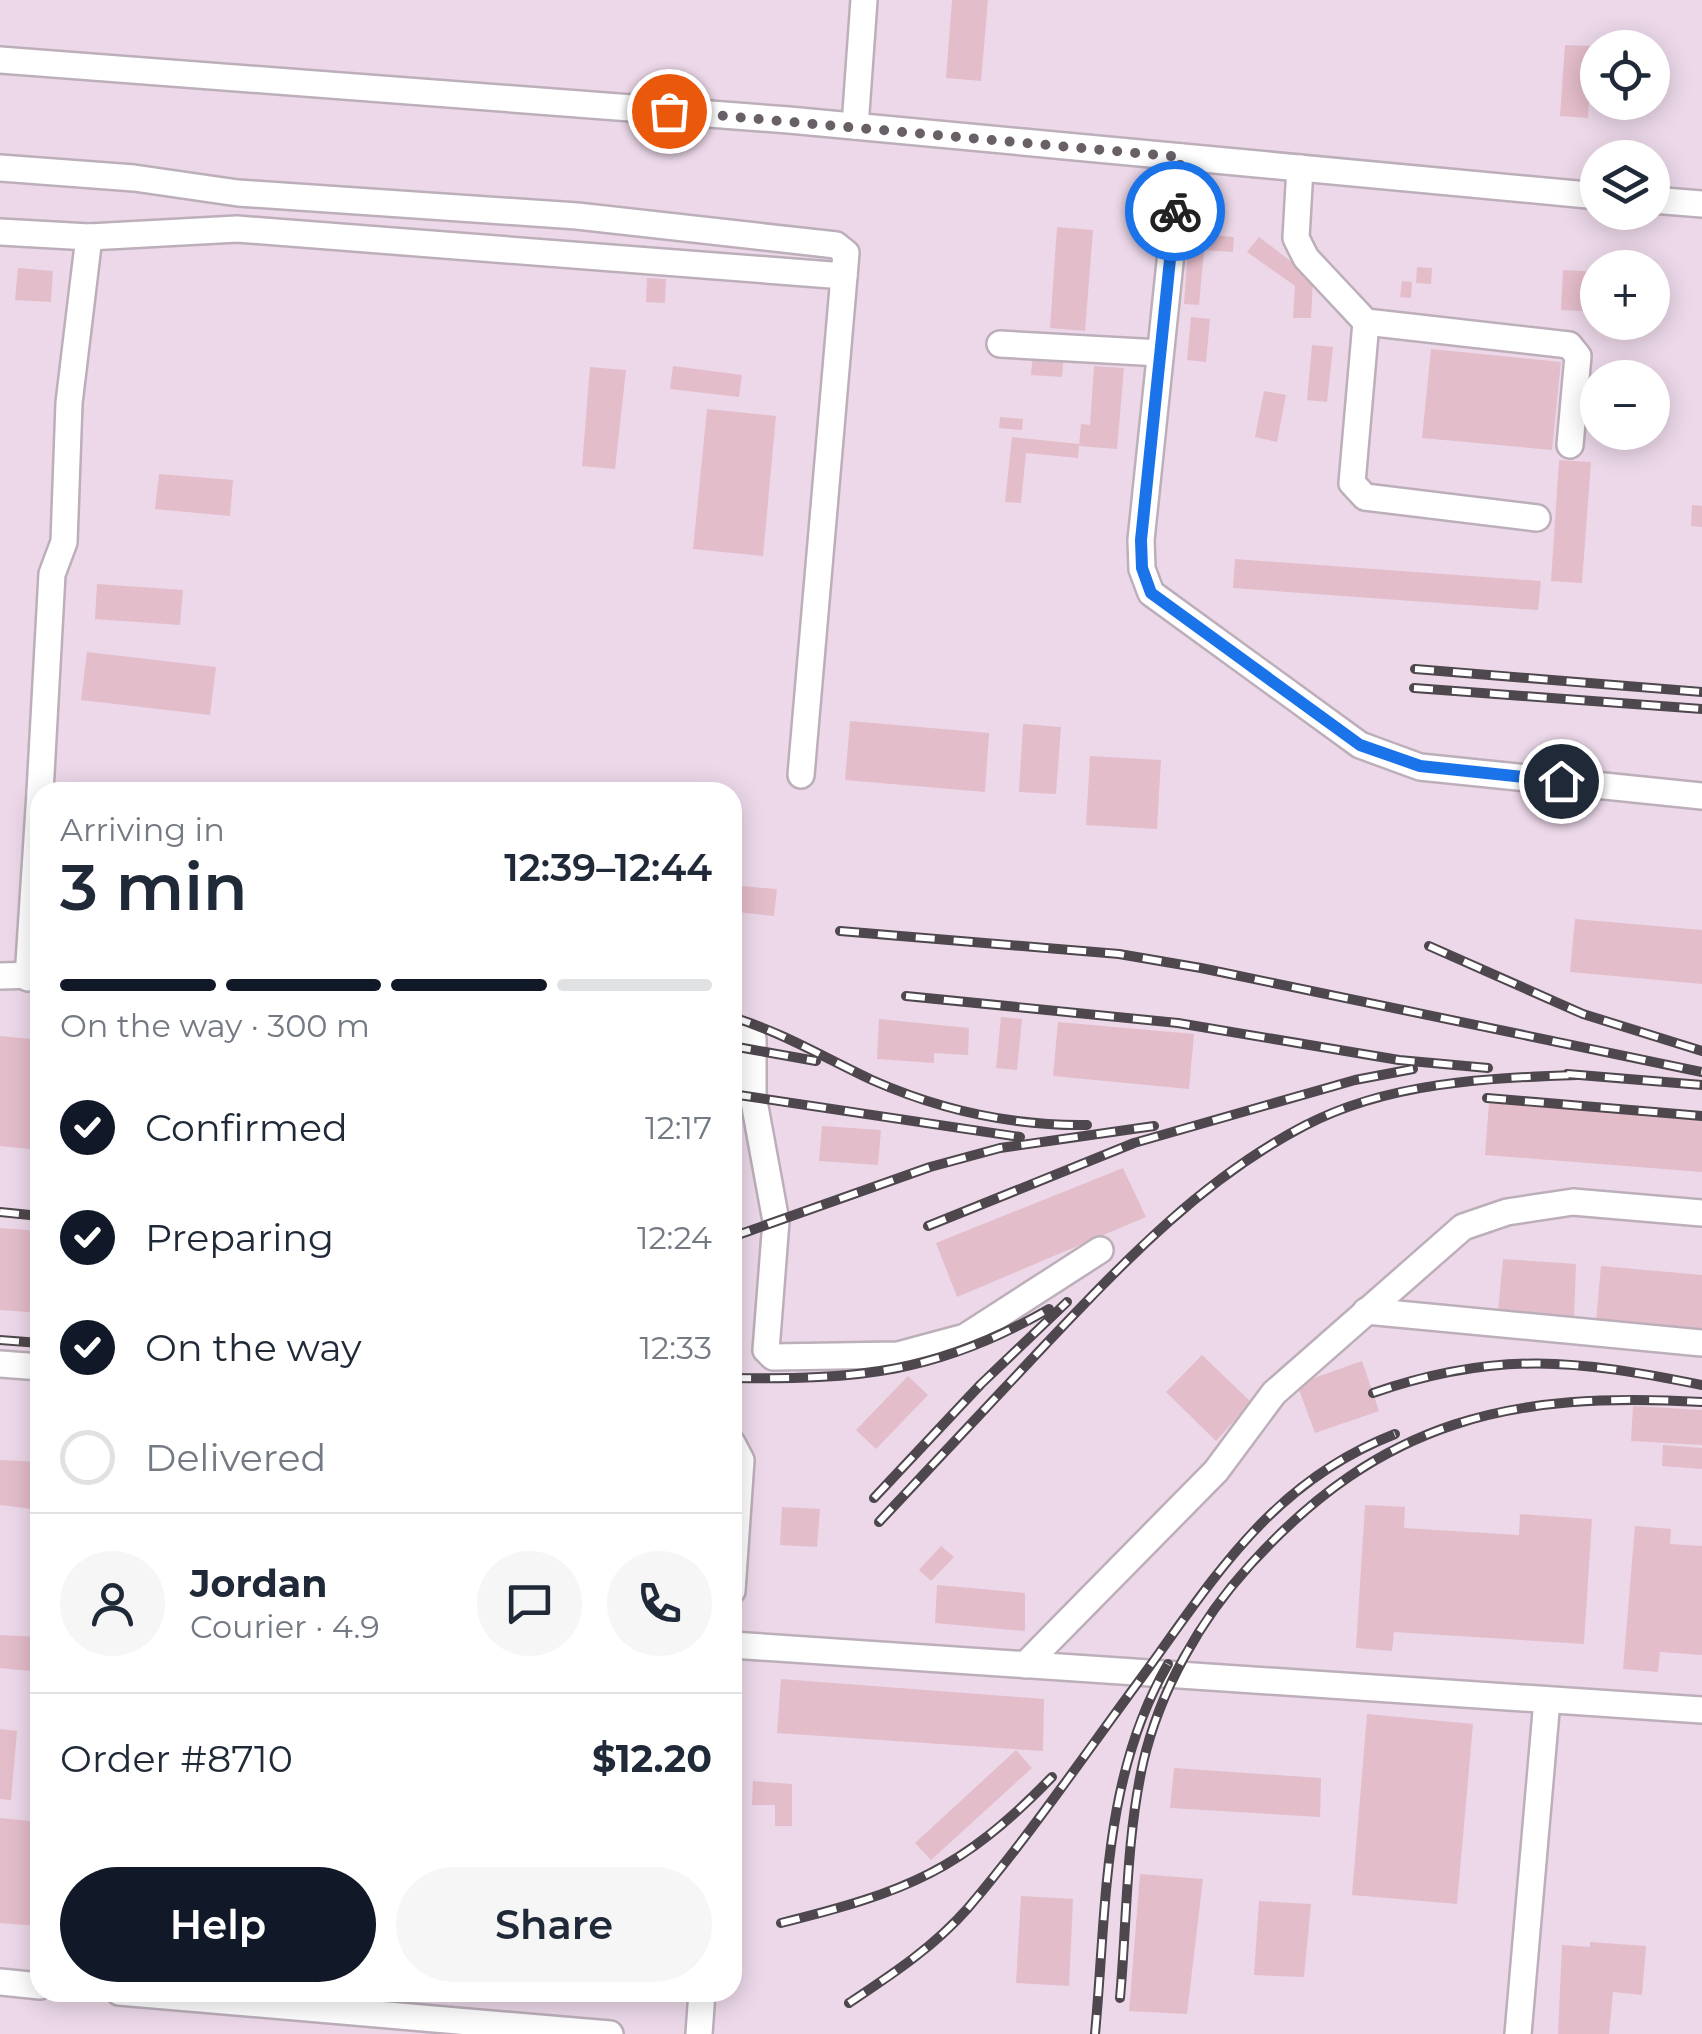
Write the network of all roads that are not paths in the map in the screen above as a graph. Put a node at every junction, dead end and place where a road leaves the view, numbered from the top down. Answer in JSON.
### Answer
{"nodes":[{"id":1,"x":864,"y":0,"type":"edge"},
{"id":2,"x":0,"y":60,"type":"edge"},
{"id":3,"x":856,"y":126,"type":"junction"},
{"id":4,"x":1181,"y":157,"type":"junction"},
{"id":5,"x":0,"y":168,"type":"edge"},
{"id":6,"x":1300,"y":168,"type":"junction"},
{"id":7,"x":1580,"y":194,"type":"edge"},
{"id":8,"x":1670,"y":201,"type":"edge"},
{"id":9,"x":1702,"y":204,"type":"edge"},
{"id":10,"x":0,"y":232,"type":"edge"},
{"id":11,"x":89,"y":237,"type":"junction"},
{"id":12,"x":844,"y":276,"type":"junction"},
{"id":13,"x":1366,"y":322,"type":"junction"},
{"id":14,"x":1000,"y":344,"type":"dead end"},
{"id":15,"x":1160,"y":353,"type":"junction"},
{"id":16,"x":1570,"y":445,"type":"dead end"},
{"id":17,"x":1537,"y":518,"type":"dead end"},
{"id":18,"x":800,"y":776,"type":"dead end"},
{"id":19,"x":41,"y":782,"type":"edge"},
{"id":20,"x":1702,"y":796,"type":"edge"},
{"id":21,"x":0,"y":976,"type":"edge"},
{"id":22,"x":30,"y":976,"type":"edge"},
{"id":23,"x":742,"y":1035,"type":"edge"},
{"id":24,"x":1702,"y":1213,"type":"edge"},
{"id":25,"x":1100,"y":1250,"type":"dead end"},
{"id":26,"x":1366,"y":1311,"type":"junction"},
{"id":27,"x":1702,"y":1343,"type":"edge"},
{"id":28,"x":0,"y":1364,"type":"edge"},
{"id":29,"x":30,"y":1366,"type":"edge"},
{"id":30,"x":742,"y":1647,"type":"edge"},
{"id":31,"x":1025,"y":1665,"type":"junction"},
{"id":32,"x":1547,"y":1700,"type":"junction"},
{"id":33,"x":1702,"y":1710,"type":"edge"},
{"id":34,"x":0,"y":1982,"type":"edge"},
{"id":35,"x":30,"y":1985,"type":"edge"},
{"id":36,"x":237,"y":2002,"type":"edge"},
{"id":37,"x":701,"y":2002,"type":"edge"},
{"id":38,"x":610,"y":2034,"type":"edge"},
{"id":39,"x":699,"y":2034,"type":"edge"},
{"id":40,"x":1518,"y":2034,"type":"edge"}],
"edges":[{"from":1,"to":3,"type":"lane"},
{"from":2,"to":3,"type":"lane"},
{"from":3,"to":4,"type":"lane"},
{"from":4,"to":6,"type":"lane"},
{"from":4,"to":15,"type":"lane"},
{"from":5,"to":12,"type":"lane"},
{"from":6,"to":7,"type":"lane"},
{"from":6,"to":13,"type":"lane"},
{"from":8,"to":9,"type":"lane"},
{"from":10,"to":11,"type":"lane"},
{"from":11,"to":12,"type":"lane"},
{"from":11,"to":19,"type":"lane"},
{"from":12,"to":18,"type":"lane"},
{"from":13,"to":16,"type":"lane"},
{"from":13,"to":17,"type":"lane"},
{"from":14,"to":15,"type":"lane"},
{"from":15,"to":20,"type":"lane"},
{"from":21,"to":22,"type":"lane"},
{"from":23,"to":25,"type":"lane"},
{"from":24,"to":26,"type":"lane"},
{"from":26,"to":27,"type":"lane"},
{"from":26,"to":31,"type":"lane"},
{"from":28,"to":29,"type":"lane"},
{"from":30,"to":31,"type":"lane"},
{"from":31,"to":32,"type":"lane"},
{"from":32,"to":33,"type":"lane"},
{"from":32,"to":40,"type":"lane"},
{"from":34,"to":35,"type":"lane"},
{"from":36,"to":38,"type":"lane"},
{"from":37,"to":39,"type":"lane"}]}
